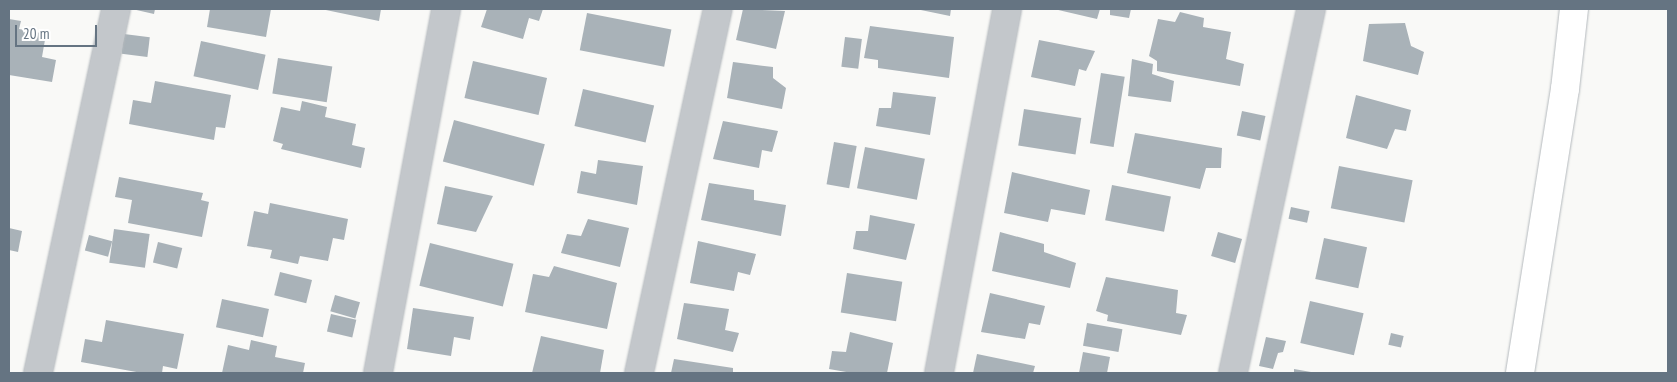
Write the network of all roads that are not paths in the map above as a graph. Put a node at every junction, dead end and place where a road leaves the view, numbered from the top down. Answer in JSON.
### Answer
{"nodes":[{"id":1,"x":116,"y":9,"type":"edge"},
{"id":2,"x":446,"y":9,"type":"edge"},
{"id":3,"x":718,"y":9,"type":"edge"},
{"id":4,"x":1007,"y":9,"type":"edge"},
{"id":5,"x":1311,"y":9,"type":"edge"},
{"id":6,"x":1574,"y":9,"type":"edge"},
{"id":7,"x":38,"y":373,"type":"edge"},
{"id":8,"x":378,"y":373,"type":"edge"},
{"id":9,"x":639,"y":373,"type":"edge"},
{"id":10,"x":939,"y":373,"type":"edge"},
{"id":11,"x":1233,"y":373,"type":"edge"},
{"id":12,"x":1520,"y":373,"type":"edge"}],
"edges":[{"from":1,"to":7,"type":"street"},
{"from":2,"to":8,"type":"street"},
{"from":3,"to":9,"type":"street"},
{"from":4,"to":10,"type":"street"},
{"from":5,"to":11,"type":"street"},
{"from":6,"to":12,"type":"main road"}]}
